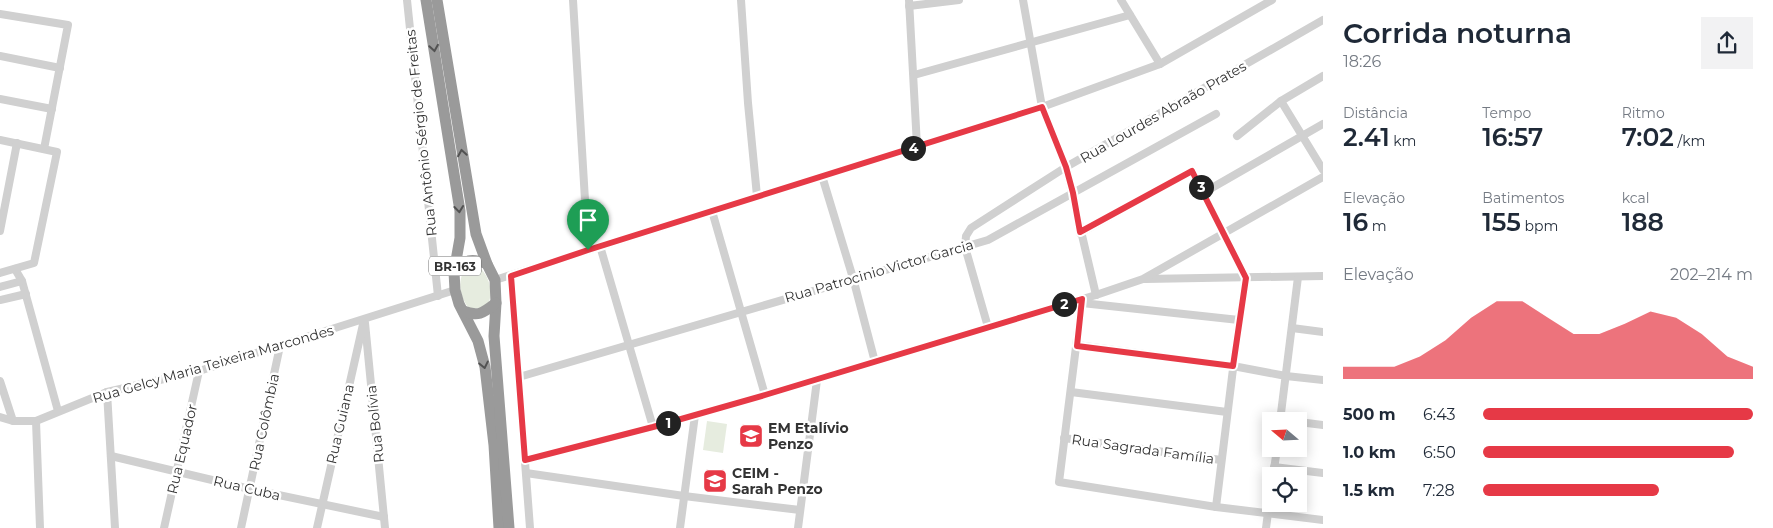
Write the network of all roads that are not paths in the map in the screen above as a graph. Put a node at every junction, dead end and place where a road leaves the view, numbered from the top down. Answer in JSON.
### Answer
{"nodes":[{"id":1,"x":407,"y":0,"type":"edge"},
{"id":2,"x":426,"y":0,"type":"edge"},
{"id":3,"x":438,"y":0,"type":"edge"},
{"id":4,"x":573,"y":0,"type":"edge"},
{"id":5,"x":741,"y":0,"type":"edge"},
{"id":6,"x":959,"y":0,"type":"edge"},
{"id":7,"x":1022,"y":0,"type":"edge"},
{"id":8,"x":1121,"y":0,"type":"edge"},
{"id":9,"x":1272,"y":0,"type":"edge"},
{"id":10,"x":909,"y":3,"type":"edge"},
{"id":11,"x":0,"y":14,"type":"edge"},
{"id":12,"x":1130,"y":15,"type":"junction"},
{"id":13,"x":1323,"y":20,"type":"edge"},
{"id":14,"x":1030,"y":44,"type":"junction"},
{"id":15,"x":0,"y":56,"type":"edge"},
{"id":16,"x":1160,"y":64,"type":"junction"},
{"id":17,"x":60,"y":68,"type":"junction"},
{"id":18,"x":914,"y":75,"type":"junction"},
{"id":19,"x":1323,"y":76,"type":"edge"},
{"id":20,"x":0,"y":99,"type":"edge"},
{"id":21,"x":1281,"y":101,"type":"junction"},
{"id":22,"x":1042,"y":107,"type":"junction"},
{"id":23,"x":52,"y":109,"type":"junction"},
{"id":24,"x":1216,"y":114,"type":"dead end"},
{"id":25,"x":1323,"y":124,"type":"edge"},
{"id":26,"x":1237,"y":136,"type":"dead end"},
{"id":27,"x":1302,"y":136,"type":"junction"},
{"id":28,"x":0,"y":140,"type":"edge"},
{"id":29,"x":17,"y":143,"type":"junction"},
{"id":30,"x":917,"y":146,"type":"junction"},
{"id":31,"x":44,"y":149,"type":"junction"},
{"id":32,"x":1066,"y":167,"type":"junction"},
{"id":33,"x":1323,"y":170,"type":"edge"},
{"id":34,"x":822,"y":176,"type":"junction"},
{"id":35,"x":1323,"y":177,"type":"edge"},
{"id":36,"x":1073,"y":193,"type":"junction"},
{"id":37,"x":1204,"y":193,"type":"junction"},
{"id":38,"x":757,"y":196,"type":"junction"},
{"id":39,"x":712,"y":211,"type":"junction"},
{"id":40,"x":0,"y":231,"type":"edge"},
{"id":41,"x":1080,"y":232,"type":"junction"},
{"id":42,"x":1224,"y":234,"type":"junction"},
{"id":43,"x":600,"y":246,"type":"junction"},
{"id":44,"x":965,"y":247,"type":"junction"},
{"id":45,"x":588,"y":250,"type":"junction"},
{"id":46,"x":487,"y":264,"type":"junction"},
{"id":47,"x":15,"y":269,"type":"junction"},
{"id":48,"x":454,"y":272,"type":"junction"},
{"id":49,"x":0,"y":273,"type":"edge"},
{"id":50,"x":511,"y":276,"type":"junction"},
{"id":51,"x":1323,"y":276,"type":"edge"},
{"id":52,"x":1298,"y":277,"type":"junction"},
{"id":53,"x":853,"y":278,"type":"junction"},
{"id":54,"x":1246,"y":278,"type":"junction"},
{"id":55,"x":1143,"y":279,"type":"junction"},
{"id":56,"x":495,"y":280,"type":"junction"},
{"id":57,"x":22,"y":281,"type":"junction"},
{"id":58,"x":0,"y":287,"type":"edge"},
{"id":59,"x":455,"y":290,"type":"junction"},
{"id":60,"x":26,"y":294,"type":"junction"},
{"id":61,"x":438,"y":296,"type":"junction"},
{"id":62,"x":1096,"y":296,"type":"junction"},
{"id":63,"x":0,"y":300,"type":"edge"},
{"id":64,"x":1082,"y":301,"type":"junction"},
{"id":65,"x":496,"y":303,"type":"junction"},
{"id":66,"x":463,"y":311,"type":"junction"},
{"id":67,"x":741,"y":312,"type":"junction"},
{"id":68,"x":364,"y":319,"type":"junction"},
{"id":69,"x":1239,"y":320,"type":"junction"},
{"id":70,"x":988,"y":327,"type":"junction"},
{"id":71,"x":1292,"y":328,"type":"junction"},
{"id":72,"x":1323,"y":332,"type":"edge"},
{"id":73,"x":630,"y":345,"type":"junction"},
{"id":74,"x":280,"y":346,"type":"junction"},
{"id":75,"x":1077,"y":346,"type":"junction"},
{"id":76,"x":876,"y":362,"type":"junction"},
{"id":77,"x":1233,"y":366,"type":"junction"},
{"id":78,"x":199,"y":370,"type":"junction"},
{"id":79,"x":1286,"y":376,"type":"junction"},
{"id":80,"x":519,"y":377,"type":"junction"},
{"id":81,"x":0,"y":380,"type":"edge"},
{"id":82,"x":817,"y":380,"type":"junction"},
{"id":83,"x":1323,"y":380,"type":"edge"},
{"id":84,"x":107,"y":392,"type":"junction"},
{"id":85,"x":1071,"y":392,"type":"junction"},
{"id":86,"x":765,"y":395,"type":"junction"},
{"id":87,"x":58,"y":411,"type":"junction"},
{"id":88,"x":1227,"y":412,"type":"junction"},
{"id":89,"x":1281,"y":412,"type":"edge"},
{"id":90,"x":695,"y":415,"type":"junction"},
{"id":91,"x":0,"y":417,"type":"edge"},
{"id":92,"x":13,"y":421,"type":"junction"},
{"id":93,"x":36,"y":421,"type":"junction"},
{"id":94,"x":1308,"y":423,"type":"edge"},
{"id":95,"x":1323,"y":425,"type":"edge"},
{"id":96,"x":653,"y":427,"type":"junction"},
{"id":97,"x":1064,"y":438,"type":"junction"},
{"id":98,"x":111,"y":456,"type":"junction"},
{"id":99,"x":1276,"y":458,"type":"edge"},
{"id":100,"x":525,"y":460,"type":"junction"},
{"id":101,"x":1221,"y":460,"type":"junction"},
{"id":102,"x":1274,"y":467,"type":"edge"},
{"id":103,"x":1307,"y":471,"type":"edge"},
{"id":104,"x":178,"y":472,"type":"junction"},
{"id":105,"x":526,"y":473,"type":"junction"},
{"id":106,"x":1323,"y":473,"type":"edge"},
{"id":107,"x":250,"y":489,"type":"junction"},
{"id":108,"x":684,"y":496,"type":"junction"},
{"id":109,"x":322,"y":504,"type":"junction"},
{"id":110,"x":1216,"y":506,"type":"junction"},
{"id":111,"x":800,"y":510,"type":"junction"},
{"id":112,"x":1268,"y":513,"type":"junction"},
{"id":113,"x":384,"y":517,"type":"junction"},
{"id":114,"x":1323,"y":520,"type":"edge"},
{"id":115,"x":40,"y":528,"type":"edge"},
{"id":116,"x":115,"y":528,"type":"edge"},
{"id":117,"x":164,"y":528,"type":"edge"},
{"id":118,"x":241,"y":528,"type":"edge"},
{"id":119,"x":316,"y":528,"type":"edge"},
{"id":120,"x":386,"y":528,"type":"edge"},
{"id":121,"x":499,"y":528,"type":"edge"},
{"id":122,"x":509,"y":528,"type":"edge"},
{"id":123,"x":530,"y":528,"type":"edge"},
{"id":124,"x":680,"y":528,"type":"edge"},
{"id":125,"x":798,"y":528,"type":"edge"},
{"id":126,"x":1266,"y":528,"type":"edge"}],
"edges":[{"from":1,"to":61,"type":"street","name":"Rua Antônio Sérgio de Freitas"},
{"from":2,"to":48,"type":"highway","number":"BR-163","one_way":true},
{"from":46,"to":3,"type":"highway","number":"BR-163","one_way":true},
{"from":4,"to":45,"type":"street"},
{"from":5,"to":38,"type":"street"},
{"from":6,"to":10,"type":"street"},
{"from":7,"to":14,"type":"street"},
{"from":8,"to":12,"type":"street"},
{"from":9,"to":16,"type":"street"},
{"from":10,"to":18,"type":"street"},
{"from":11,"to":17,"type":"street"},
{"from":12,"to":14,"type":"street"},
{"from":12,"to":16,"type":"street"},
{"from":13,"to":32,"type":"street","name":"Rua Lourdes Abraão Prates"},
{"from":14,"to":18,"type":"street"},
{"from":14,"to":22,"type":"street"},
{"from":15,"to":17,"type":"street"},
{"from":16,"to":22,"type":"street"},
{"from":17,"to":23,"type":"street"},
{"from":18,"to":30,"type":"street"},
{"from":19,"to":21,"type":"street"},
{"from":20,"to":23,"type":"street"},
{"from":21,"to":26,"type":"street"},
{"from":21,"to":27,"type":"street"},
{"from":22,"to":30,"type":"street"},
{"from":22,"to":32,"type":"street"},
{"from":23,"to":31,"type":"street"},
{"from":24,"to":36,"type":"street","name":"Rua Patrocinio Victor Garcia"},
{"from":25,"to":27,"type":"street"},
{"from":27,"to":33,"type":"street"},
{"from":27,"to":37,"type":"street"},
{"from":28,"to":29,"type":"street"},
{"from":29,"to":31,"type":"street"},
{"from":29,"to":40,"type":"street"},
{"from":30,"to":34,"type":"street"},
{"from":31,"to":47,"type":"street"},
{"from":32,"to":36,"type":"street"},
{"from":32,"to":44,"type":"street","name":"Rua Lourdes Abraão Prates"},
{"from":34,"to":38,"type":"street"},
{"from":34,"to":53,"type":"street"},
{"from":35,"to":42,"type":"street"},
{"from":36,"to":41,"type":"street"},
{"from":36,"to":44,"type":"street","name":"Rua Patrocinio Victor Garcia"},
{"from":37,"to":41,"type":"street"},
{"from":37,"to":42,"type":"street"},
{"from":38,"to":39,"type":"street"},
{"from":39,"to":43,"type":"street"},
{"from":39,"to":67,"type":"street"},
{"from":41,"to":62,"type":"street"},
{"from":42,"to":54,"type":"street"},
{"from":42,"to":55,"type":"street"},
{"from":43,"to":45,"type":"street"},
{"from":43,"to":73,"type":"street"},
{"from":44,"to":53,"type":"street","name":"Rua Patrocinio Victor Garcia"},
{"from":44,"to":70,"type":"street"},
{"from":45,"to":50,"type":"street"},
{"from":46,"to":48,"type":"highway"},
{"from":46,"to":56,"type":"highway","number":"BR-163"},
{"from":47,"to":49,"type":"street"},
{"from":47,"to":57,"type":"street"},
{"from":48,"to":59,"type":"highway","number":"BR-163"},
{"from":50,"to":56,"type":"street"},
{"from":50,"to":80,"type":"street"},
{"from":51,"to":52,"type":"street"},
{"from":52,"to":54,"type":"street"},
{"from":52,"to":71,"type":"street"},
{"from":53,"to":67,"type":"street","name":"Rua Patrocinio Victor Garcia"},
{"from":53,"to":76,"type":"street"},
{"from":54,"to":55,"type":"street"},
{"from":54,"to":69,"type":"street"},
{"from":55,"to":62,"type":"street"},
{"from":56,"to":65,"type":"highway","number":"BR-163"},
{"from":57,"to":58,"type":"street"},
{"from":57,"to":60,"type":"street"},
{"from":59,"to":61,"type":"street","name":"Rua Gelcy Maria Teixeira Marcondes"},
{"from":59,"to":66,"type":"highway","number":"BR-163"},
{"from":60,"to":63,"type":"street"},
{"from":60,"to":87,"type":"street"},
{"from":61,"to":68,"type":"street","name":"Rua Gelcy Maria Teixeira Marcondes"},
{"from":62,"to":64,"type":"street"},
{"from":64,"to":69,"type":"street"},
{"from":64,"to":70,"type":"street"},
{"from":64,"to":75,"type":"street"},
{"from":65,"to":66,"type":"highway"},
{"from":65,"to":122,"type":"highway","number":"BR-163"},
{"from":66,"to":121,"type":"highway","number":"BR-163","one_way":true},
{"from":67,"to":73,"type":"street","name":"Rua Patrocinio Victor Garcia"},
{"from":67,"to":86,"type":"street"},
{"from":68,"to":74,"type":"street","name":"Rua Gelcy Maria Teixeira Marcondes"},
{"from":68,"to":109,"type":"street","name":"Rua Guiana"},
{"from":68,"to":113,"type":"street","name":"Rua Bolívia"},
{"from":69,"to":77,"type":"street"},
{"from":70,"to":76,"type":"street"},
{"from":71,"to":72,"type":"street"},
{"from":71,"to":79,"type":"street"},
{"from":73,"to":80,"type":"street","name":"Rua Patrocinio Victor Garcia"},
{"from":73,"to":96,"type":"street"},
{"from":74,"to":78,"type":"street","name":"Rua Gelcy Maria Teixeira Marcondes"},
{"from":74,"to":107,"type":"street","name":"Rua Colômbia"},
{"from":75,"to":77,"type":"street"},
{"from":75,"to":85,"type":"street"},
{"from":76,"to":82,"type":"street"},
{"from":77,"to":79,"type":"street"},
{"from":77,"to":88,"type":"street"},
{"from":78,"to":84,"type":"street","name":"Rua Gelcy Maria Teixeira Marcondes"},
{"from":78,"to":104,"type":"street","name":"Rua Equador"},
{"from":79,"to":83,"type":"street"},
{"from":79,"to":89,"type":"street"},
{"from":80,"to":100,"type":"street"},
{"from":81,"to":92,"type":"street"},
{"from":82,"to":86,"type":"street"},
{"from":82,"to":111,"type":"street"},
{"from":84,"to":87,"type":"street","name":"Rua Gelcy Maria Teixeira Marcondes"},
{"from":84,"to":98,"type":"street"},
{"from":85,"to":88,"type":"street"},
{"from":85,"to":97,"type":"street"},
{"from":86,"to":90,"type":"street"},
{"from":87,"to":93,"type":"street","name":"Rua Gelcy Maria Teixeira Marcondes"},
{"from":88,"to":101,"type":"street"},
{"from":90,"to":96,"type":"street"},
{"from":90,"to":108,"type":"street"},
{"from":91,"to":92,"type":"street","name":"Rua Gelcy Maria Teixeira Marcondes"},
{"from":92,"to":93,"type":"street","name":"Rua Gelcy Maria Teixeira Marcondes"},
{"from":93,"to":115,"type":"street"},
{"from":94,"to":95,"type":"street"},
{"from":96,"to":100,"type":"street"},
{"from":97,"to":101,"type":"street","name":"Rua Sagrada Família"},
{"from":97,"to":110,"type":"street"},
{"from":98,"to":104,"type":"street","name":"Rua Cuba"},
{"from":98,"to":116,"type":"street"},
{"from":99,"to":102,"type":"street"},
{"from":100,"to":105,"type":"street"},
{"from":101,"to":110,"type":"street"},
{"from":103,"to":106,"type":"street"},
{"from":104,"to":107,"type":"street","name":"Rua Cuba"},
{"from":104,"to":117,"type":"street","name":"Rua Equador"},
{"from":105,"to":108,"type":"street"},
{"from":105,"to":123,"type":"street"},
{"from":107,"to":109,"type":"street","name":"Rua Cuba"},
{"from":107,"to":118,"type":"street","name":"Rua Colômbia"},
{"from":108,"to":111,"type":"street"},
{"from":108,"to":124,"type":"street"},
{"from":109,"to":113,"type":"street","name":"Rua Cuba"},
{"from":109,"to":119,"type":"street","name":"Rua Guiana"},
{"from":110,"to":112,"type":"street"},
{"from":111,"to":125,"type":"street"},
{"from":112,"to":114,"type":"street"},
{"from":112,"to":126,"type":"street"},
{"from":113,"to":120,"type":"street","name":"Rua Bolívia"}]}
